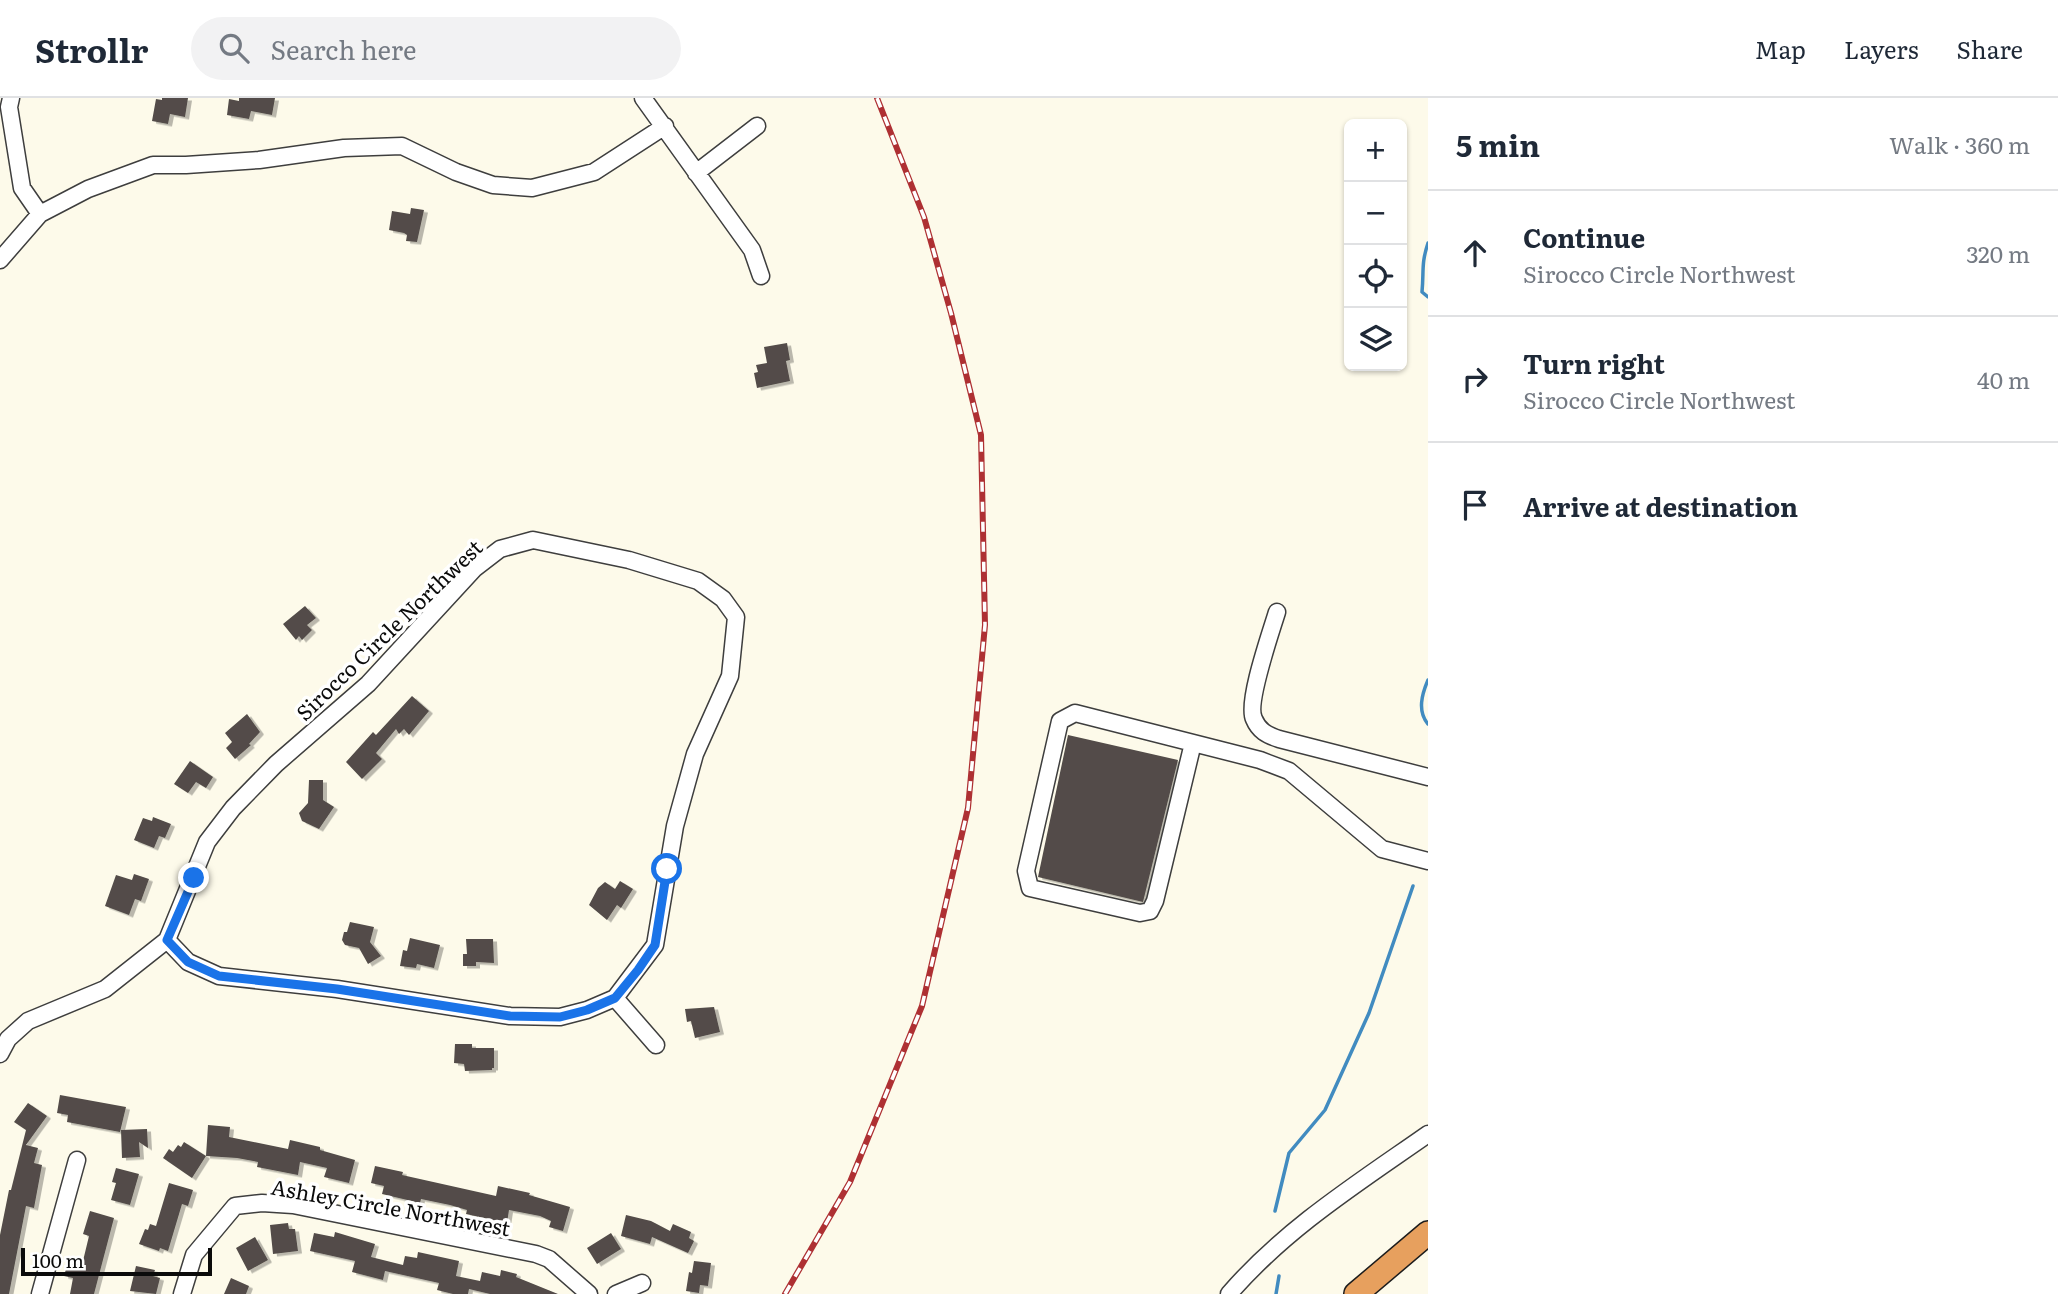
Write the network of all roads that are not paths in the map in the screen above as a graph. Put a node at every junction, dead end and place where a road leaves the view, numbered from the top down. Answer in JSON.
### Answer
{"nodes":[{"id":1,"x":11,"y":98,"type":"edge"},
{"id":2,"x":643,"y":98,"type":"edge"},
{"id":3,"x":665,"y":126,"type":"junction"},
{"id":4,"x":757,"y":126,"type":"dead end"},
{"id":5,"x":696,"y":173,"type":"junction"},
{"id":6,"x":40,"y":214,"type":"junction"},
{"id":7,"x":0,"y":260,"type":"edge"},
{"id":8,"x":761,"y":276,"type":"dead end"},
{"id":9,"x":1277,"y":612,"type":"dead end"},
{"id":10,"x":1193,"y":743,"type":"junction"},
{"id":11,"x":1428,"y":777,"type":"edge"},
{"id":12,"x":1428,"y":861,"type":"edge"},
{"id":13,"x":167,"y":940,"type":"junction"},
{"id":14,"x":615,"y":998,"type":"junction"},
{"id":15,"x":656,"y":1045,"type":"dead end"},
{"id":16,"x":0,"y":1055,"type":"edge"},
{"id":17,"x":1428,"y":1134,"type":"edge"},
{"id":18,"x":77,"y":1160,"type":"dead end"},
{"id":19,"x":1428,"y":1233,"type":"edge"},
{"id":20,"x":642,"y":1283,"type":"dead end"},
{"id":21,"x":40,"y":1294,"type":"edge"},
{"id":22,"x":182,"y":1294,"type":"edge"},
{"id":23,"x":589,"y":1294,"type":"edge"},
{"id":24,"x":616,"y":1294,"type":"edge"},
{"id":25,"x":1228,"y":1294,"type":"edge"},
{"id":26,"x":1356,"y":1294,"type":"edge"}],
"edges":[{"from":1,"to":6,"type":"street"},
{"from":2,"to":3,"type":"street"},
{"from":3,"to":5,"type":"street"},
{"from":3,"to":6,"type":"street"},
{"from":4,"to":5,"type":"street"},
{"from":5,"to":8,"type":"street"},
{"from":6,"to":7,"type":"street"},
{"from":9,"to":11,"type":"street"},
{"from":10,"to":10,"type":"street"},
{"from":10,"to":12,"type":"street"},
{"from":13,"to":14,"type":"street"},
{"from":13,"to":14,"type":"street","name":"Sirocco Circle Northwest"},
{"from":13,"to":16,"type":"street","name":"Sirocco Circle Northwest"},
{"from":14,"to":15,"type":"street"},
{"from":17,"to":25,"type":"street"},
{"from":18,"to":21,"type":"street"},
{"from":19,"to":26,"type":"highway"},
{"from":20,"to":24,"type":"street"},
{"from":22,"to":23,"type":"street","name":"Ashley Circle Northwest"}]}
